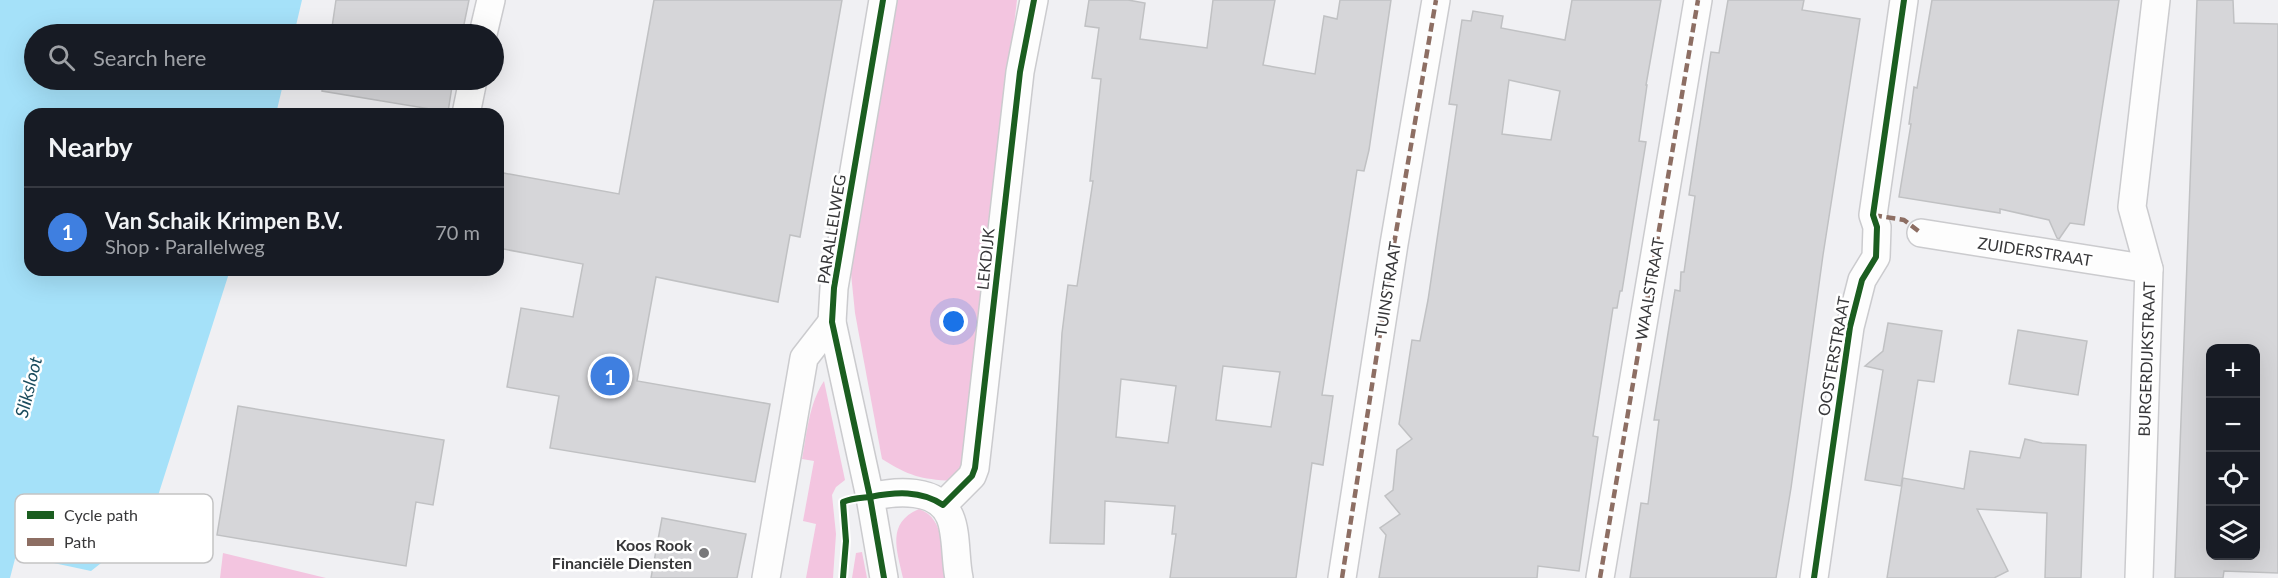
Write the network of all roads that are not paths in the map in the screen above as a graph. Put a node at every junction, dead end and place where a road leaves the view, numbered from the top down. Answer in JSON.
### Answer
{"nodes":[{"id":1,"x":491,"y":0,"type":"edge"},
{"id":2,"x":883,"y":0,"type":"edge"},
{"id":3,"x":1034,"y":0,"type":"edge"},
{"id":4,"x":1436,"y":0,"type":"edge"},
{"id":5,"x":1698,"y":0,"type":"edge"},
{"id":6,"x":1904,"y":0,"type":"edge"},
{"id":7,"x":2156,"y":0,"type":"edge"},
{"id":8,"x":485,"y":24,"type":"edge"},
{"id":9,"x":471,"y":90,"type":"edge"},
{"id":10,"x":467,"y":108,"type":"edge"},
{"id":11,"x":1921,"y":233,"type":"dead end"},
{"id":12,"x":2149,"y":269,"type":"junction"},
{"id":13,"x":832,"y":322,"type":"junction"},
{"id":14,"x":870,"y":497,"type":"junction"},
{"id":15,"x":943,"y":505,"type":"junction"},
{"id":16,"x":766,"y":578,"type":"edge"},
{"id":17,"x":884,"y":578,"type":"edge"},
{"id":18,"x":959,"y":578,"type":"edge"},
{"id":19,"x":1342,"y":578,"type":"edge"},
{"id":20,"x":1600,"y":578,"type":"edge"},
{"id":21,"x":1814,"y":578,"type":"edge"},
{"id":22,"x":2139,"y":578,"type":"edge"}],
"edges":[{"from":1,"to":8,"type":"street"},
{"from":2,"to":13,"type":"street","name":"PARALLELWEG"},
{"from":3,"to":15,"type":"street","name":"LEKDIJK"},
{"from":4,"to":19,"type":"street","name":"TUINSTRAAT"},
{"from":5,"to":20,"type":"street","name":"WAALSTRAAT"},
{"from":6,"to":21,"type":"street","name":"OOSTERSTRAAT"},
{"from":7,"to":12,"type":"street","name":"BURGERDIJKSTRAAT"},
{"from":9,"to":10,"type":"street"},
{"from":11,"to":12,"type":"street","name":"ZUIDERSTRAAT"},
{"from":12,"to":22,"type":"street","name":"BURGERDIJKSTRAAT"},
{"from":13,"to":14,"type":"street","name":"PARALLELWEG"},
{"from":13,"to":16,"type":"street"},
{"from":14,"to":15,"type":"street"},
{"from":14,"to":17,"type":"street","name":"PARALLELWEG"},
{"from":15,"to":18,"type":"street"}]}
